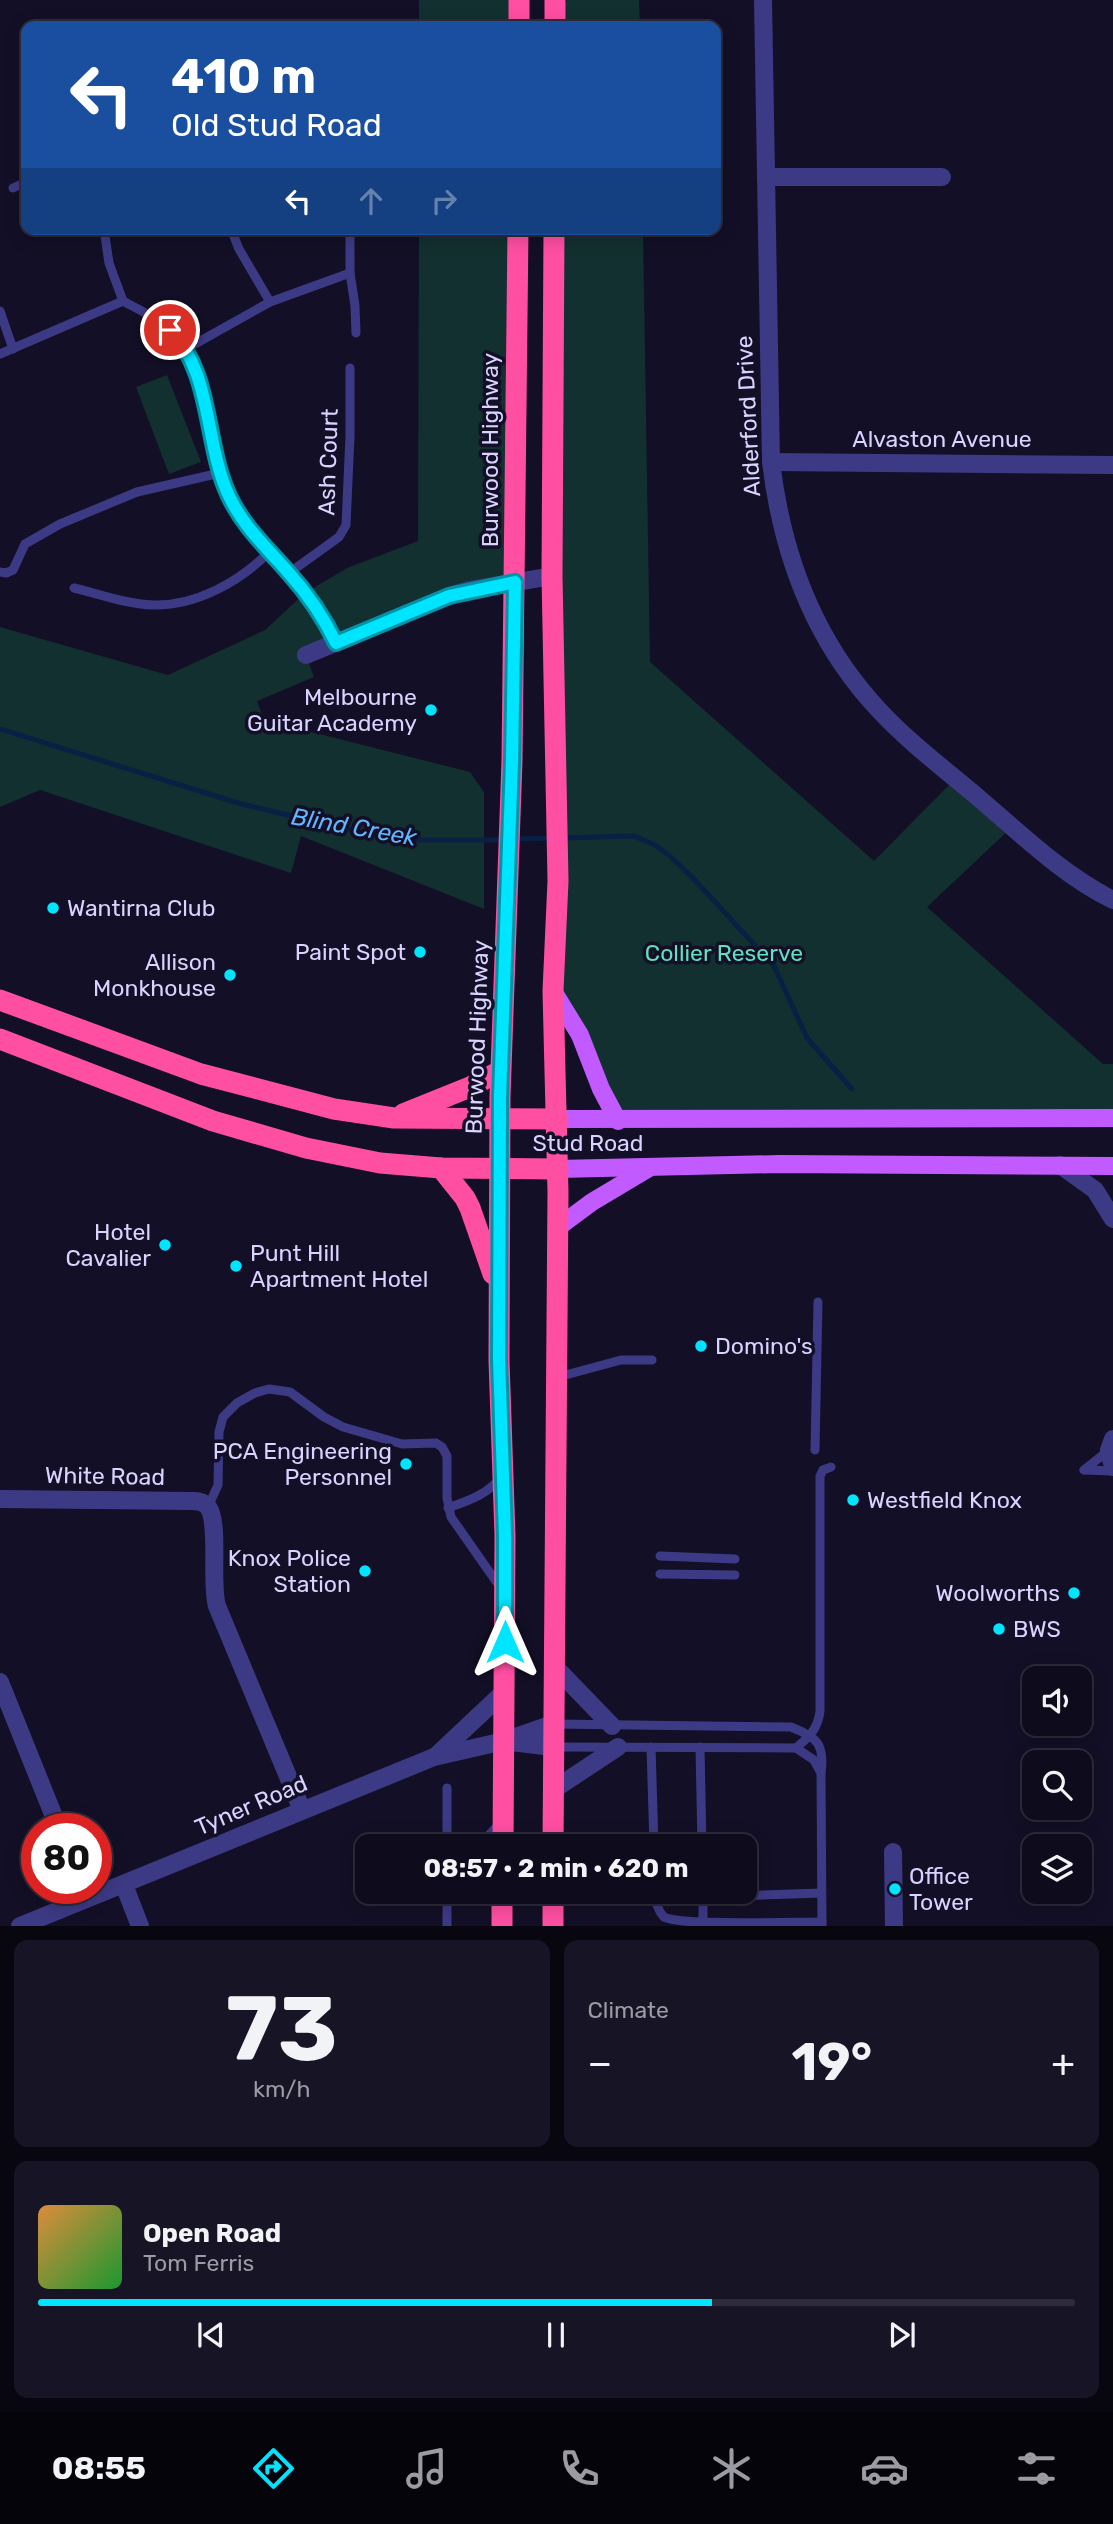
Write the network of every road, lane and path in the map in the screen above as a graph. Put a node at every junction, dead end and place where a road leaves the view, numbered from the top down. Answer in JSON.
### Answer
{"nodes":[{"id":1,"x":519,"y":0,"type":"edge"},
{"id":2,"x":567,"y":0,"type":"edge"},
{"id":3,"x":763,"y":0,"type":"edge"},
{"id":4,"x":555,"y":16,"type":"edge"},
{"id":5,"x":519,"y":21,"type":"edge"},
{"id":6,"x":766,"y":177,"type":"junction"},
{"id":7,"x":942,"y":177,"type":"dead end"},
{"id":8,"x":21,"y":185,"type":"edge"},
{"id":9,"x":13,"y":188,"type":"dead end"},
{"id":10,"x":105,"y":235,"type":"edge"},
{"id":11,"x":233,"y":235,"type":"edge"},
{"id":12,"x":350,"y":235,"type":"edge"},
{"id":13,"x":518,"y":235,"type":"edge"},
{"id":14,"x":554,"y":235,"type":"edge"},
{"id":15,"x":350,"y":273,"type":"junction"},
{"id":16,"x":123,"y":302,"type":"junction"},
{"id":17,"x":270,"y":302,"type":"junction"},
{"id":18,"x":0,"y":311,"type":"edge"},
{"id":19,"x":356,"y":333,"type":"dead end"},
{"id":20,"x":13,"y":349,"type":"junction"},
{"id":21,"x":186,"y":349,"type":"junction"},
{"id":22,"x":0,"y":354,"type":"edge"},
{"id":23,"x":350,"y":368,"type":"dead end"},
{"id":24,"x":771,"y":462,"type":"junction"},
{"id":25,"x":1113,"y":465,"type":"edge"},
{"id":26,"x":220,"y":473,"type":"junction"},
{"id":27,"x":268,"y":553,"type":"junction"},
{"id":28,"x":0,"y":572,"type":"edge"},
{"id":29,"x":289,"y":573,"type":"junction"},
{"id":30,"x":552,"y":576,"type":"junction"},
{"id":31,"x":515,"y":582,"type":"junction"},
{"id":32,"x":74,"y":587,"type":"dead end"},
{"id":33,"x":336,"y":643,"type":"junction"},
{"id":34,"x":306,"y":655,"type":"dead end"},
{"id":35,"x":1113,"y":900,"type":"edge"},
{"id":36,"x":553,"y":991,"type":"junction"},
{"id":37,"x":0,"y":1000,"type":"edge"},
{"id":38,"x":0,"y":1040,"type":"edge"},
{"id":39,"x":500,"y":1071,"type":"junction"},
{"id":40,"x":394,"y":1118,"type":"junction"},
{"id":41,"x":1113,"y":1118,"type":"edge"},
{"id":42,"x":557,"y":1119,"type":"junction"},
{"id":43,"x":500,"y":1120,"type":"junction"},
{"id":44,"x":618,"y":1121,"type":"junction"},
{"id":45,"x":1060,"y":1166,"type":"junction"},
{"id":46,"x":1113,"y":1166,"type":"edge"},
{"id":47,"x":441,"y":1168,"type":"junction"},
{"id":48,"x":649,"y":1168,"type":"junction"},
{"id":49,"x":558,"y":1169,"type":"junction"},
{"id":50,"x":500,"y":1170,"type":"junction"},
{"id":51,"x":1113,"y":1219,"type":"edge"},
{"id":52,"x":557,"y":1228,"type":"junction"},
{"id":53,"x":499,"y":1289,"type":"junction"},
{"id":54,"x":818,"y":1302,"type":"dead end"},
{"id":55,"x":652,"y":1360,"type":"dead end"},
{"id":56,"x":556,"y":1377,"type":"junction"},
{"id":57,"x":815,"y":1450,"type":"dead end"},
{"id":58,"x":831,"y":1467,"type":"dead end"},
{"id":59,"x":503,"y":1475,"type":"junction"},
{"id":60,"x":0,"y":1499,"type":"edge"},
{"id":61,"x":208,"y":1507,"type":"junction"},
{"id":62,"x":448,"y":1508,"type":"junction"},
{"id":63,"x":665,"y":1556,"type":"dead end"},
{"id":64,"x":735,"y":1559,"type":"dead end"},
{"id":65,"x":664,"y":1574,"type":"dead end"},
{"id":66,"x":735,"y":1575,"type":"dead end"},
{"id":67,"x":505,"y":1594,"type":"junction"},
{"id":68,"x":554,"y":1666,"type":"junction"},
{"id":69,"x":0,"y":1682,"type":"edge"},
{"id":70,"x":505,"y":1691,"type":"junction"},
{"id":71,"x":553,"y":1724,"type":"junction"},
{"id":72,"x":612,"y":1726,"type":"junction"},
{"id":73,"x":812,"y":1735,"type":"junction"},
{"id":74,"x":504,"y":1741,"type":"junction"},
{"id":75,"x":553,"y":1747,"type":"junction"},
{"id":76,"x":618,"y":1747,"type":"junction"},
{"id":77,"x":651,"y":1747,"type":"junction"},
{"id":78,"x":700,"y":1747,"type":"junction"},
{"id":79,"x":796,"y":1748,"type":"junction"},
{"id":80,"x":434,"y":1757,"type":"junction"},
{"id":81,"x":821,"y":1773,"type":"junction"},
{"id":82,"x":447,"y":1788,"type":"dead end"},
{"id":83,"x":553,"y":1790,"type":"junction"},
{"id":84,"x":302,"y":1810,"type":"junction"},
{"id":85,"x":53,"y":1813,"type":"edge"},
{"id":86,"x":503,"y":1818,"type":"junction"},
{"id":87,"x":447,"y":1834,"type":"edge"},
{"id":88,"x":490,"y":1834,"type":"edge"},
{"id":89,"x":503,"y":1834,"type":"edge"},
{"id":90,"x":553,"y":1834,"type":"edge"},
{"id":91,"x":654,"y":1834,"type":"edge"},
{"id":92,"x":702,"y":1834,"type":"edge"},
{"id":93,"x":893,"y":1852,"type":"dead end"},
{"id":94,"x":124,"y":1885,"type":"junction"},
{"id":95,"x":112,"y":1887,"type":"edge"},
{"id":96,"x":757,"y":1894,"type":"edge"},
{"id":97,"x":821,"y":1894,"type":"junction"},
{"id":98,"x":63,"y":1904,"type":"edge"},
{"id":99,"x":447,"y":1904,"type":"edge"},
{"id":100,"x":502,"y":1904,"type":"edge"},
{"id":101,"x":553,"y":1904,"type":"edge"},
{"id":102,"x":657,"y":1904,"type":"edge"},
{"id":103,"x":703,"y":1904,"type":"edge"},
{"id":104,"x":822,"y":1924,"type":"edge"},
{"id":105,"x":703,"y":1925,"type":"edge"},
{"id":106,"x":20,"y":1926,"type":"edge"},
{"id":107,"x":140,"y":1926,"type":"edge"},
{"id":108,"x":447,"y":1926,"type":"edge"},
{"id":109,"x":502,"y":1926,"type":"edge"},
{"id":110,"x":553,"y":1926,"type":"edge"},
{"id":111,"x":894,"y":1926,"type":"edge"}],
"edges":[{"from":1,"to":5,"type":"highway"},
{"from":2,"to":4,"type":"street"},
{"from":3,"to":6,"type":"street","name":"Alderford Drive"},
{"from":6,"to":7,"type":"street"},
{"from":6,"to":24,"type":"street","name":"Alderford Drive"},
{"from":8,"to":9,"type":"lane"},
{"from":10,"to":16,"type":"lane"},
{"from":11,"to":17,"type":"lane"},
{"from":12,"to":15,"type":"lane"},
{"from":13,"to":31,"type":"highway","name":"Burwood Highway"},
{"from":14,"to":30,"type":"highway"},
{"from":15,"to":17,"type":"lane"},
{"from":15,"to":19,"type":"lane"},
{"from":16,"to":20,"type":"lane"},
{"from":16,"to":21,"type":"lane"},
{"from":17,"to":21,"type":"lane"},
{"from":18,"to":20,"type":"lane"},
{"from":20,"to":22,"type":"lane"},
{"from":21,"to":26,"type":"lane"},
{"from":23,"to":29,"type":"lane","name":"Ash Court"},
{"from":24,"to":25,"type":"street","name":"Alvaston Avenue"},
{"from":24,"to":35,"type":"street","name":"Alderford Drive"},
{"from":26,"to":27,"type":"lane"},
{"from":26,"to":28,"type":"lane"},
{"from":27,"to":29,"type":"lane"},
{"from":27,"to":32,"type":"lane"},
{"from":29,"to":33,"type":"lane"},
{"from":30,"to":31,"type":"street"},
{"from":30,"to":36,"type":"highway"},
{"from":31,"to":33,"type":"street"},
{"from":31,"to":39,"type":"highway","name":"Burwood Highway"},
{"from":33,"to":34,"type":"street"},
{"from":36,"to":42,"type":"highway"},
{"from":36,"to":44,"type":"main road"},
{"from":37,"to":40,"type":"highway","name":"Stud Road"},
{"from":38,"to":47,"type":"highway","name":"Stud Road"},
{"from":39,"to":40,"type":"highway"},
{"from":39,"to":43,"type":"highway","name":"Burwood Highway"},
{"from":40,"to":43,"type":"highway","name":"Stud Road"},
{"from":41,"to":44,"type":"main road","name":"Stud Road"},
{"from":42,"to":43,"type":"highway","name":"Stud Road"},
{"from":42,"to":44,"type":"main road","name":"Stud Road"},
{"from":42,"to":49,"type":"highway"},
{"from":43,"to":50,"type":"highway","name":"Burwood Highway"},
{"from":45,"to":46,"type":"main road","name":"Stud Road"},
{"from":45,"to":48,"type":"main road","name":"Stud Road"},
{"from":45,"to":51,"type":"street"},
{"from":47,"to":50,"type":"highway","name":"Stud Road"},
{"from":47,"to":53,"type":"highway"},
{"from":48,"to":49,"type":"main road","name":"Stud Road"},
{"from":48,"to":52,"type":"main road"},
{"from":49,"to":50,"type":"highway","name":"Stud Road"},
{"from":49,"to":52,"type":"highway"},
{"from":50,"to":53,"type":"highway","name":"Burwood Highway"},
{"from":52,"to":56,"type":"highway"},
{"from":53,"to":59,"type":"highway","name":"Burwood Highway"},
{"from":54,"to":57,"type":"lane"},
{"from":55,"to":56,"type":"lane"},
{"from":56,"to":68,"type":"highway"},
{"from":58,"to":73,"type":"lane"},
{"from":59,"to":62,"type":"lane"},
{"from":59,"to":67,"type":"highway","name":"Burwood Highway"},
{"from":60,"to":61,"type":"street","name":"White Road"},
{"from":61,"to":62,"type":"lane"},
{"from":61,"to":84,"type":"street"},
{"from":62,"to":67,"type":"lane"},
{"from":63,"to":64,"type":"lane"},
{"from":65,"to":66,"type":"lane"},
{"from":67,"to":70,"type":"highway","name":"Burwood Highway"},
{"from":68,"to":71,"type":"highway"},
{"from":68,"to":72,"type":"street"},
{"from":69,"to":85,"type":"street"},
{"from":70,"to":74,"type":"highway","name":"Burwood Highway"},
{"from":70,"to":80,"type":"street"},
{"from":71,"to":72,"type":"lane"},
{"from":71,"to":74,"type":"street","name":"Tyner Road"},
{"from":71,"to":75,"type":"highway"},
{"from":72,"to":73,"type":"lane"},
{"from":73,"to":79,"type":"lane"},
{"from":73,"to":81,"type":"lane"},
{"from":74,"to":75,"type":"street","name":"Tyner Road"},
{"from":74,"to":80,"type":"street","name":"Tyner Road"},
{"from":74,"to":86,"type":"highway","name":"Burwood Highway"},
{"from":75,"to":76,"type":"lane"},
{"from":75,"to":83,"type":"highway"},
{"from":76,"to":77,"type":"lane"},
{"from":76,"to":83,"type":"street"},
{"from":77,"to":78,"type":"lane"},
{"from":77,"to":91,"type":"lane"},
{"from":78,"to":79,"type":"lane"},
{"from":78,"to":92,"type":"lane"},
{"from":79,"to":81,"type":"lane"},
{"from":80,"to":84,"type":"street","name":"Tyner Road"},
{"from":81,"to":97,"type":"lane"},
{"from":82,"to":87,"type":"lane"},
{"from":83,"to":90,"type":"highway"},
{"from":84,"to":94,"type":"street","name":"Tyner Road"},
{"from":86,"to":88,"type":"lane"},
{"from":86,"to":89,"type":"highway","name":"Burwood Highway"},
{"from":93,"to":111,"type":"street"},
{"from":94,"to":95,"type":"street","name":"Tyner Road"},
{"from":94,"to":107,"type":"street"},
{"from":96,"to":97,"type":"lane"},
{"from":97,"to":104,"type":"lane"},
{"from":98,"to":106,"type":"street","name":"Tyner Road"},
{"from":99,"to":108,"type":"lane"},
{"from":100,"to":109,"type":"highway"},
{"from":101,"to":110,"type":"highway"},
{"from":102,"to":105,"type":"lane"},
{"from":103,"to":105,"type":"lane"},
{"from":104,"to":105,"type":"lane"}]}
